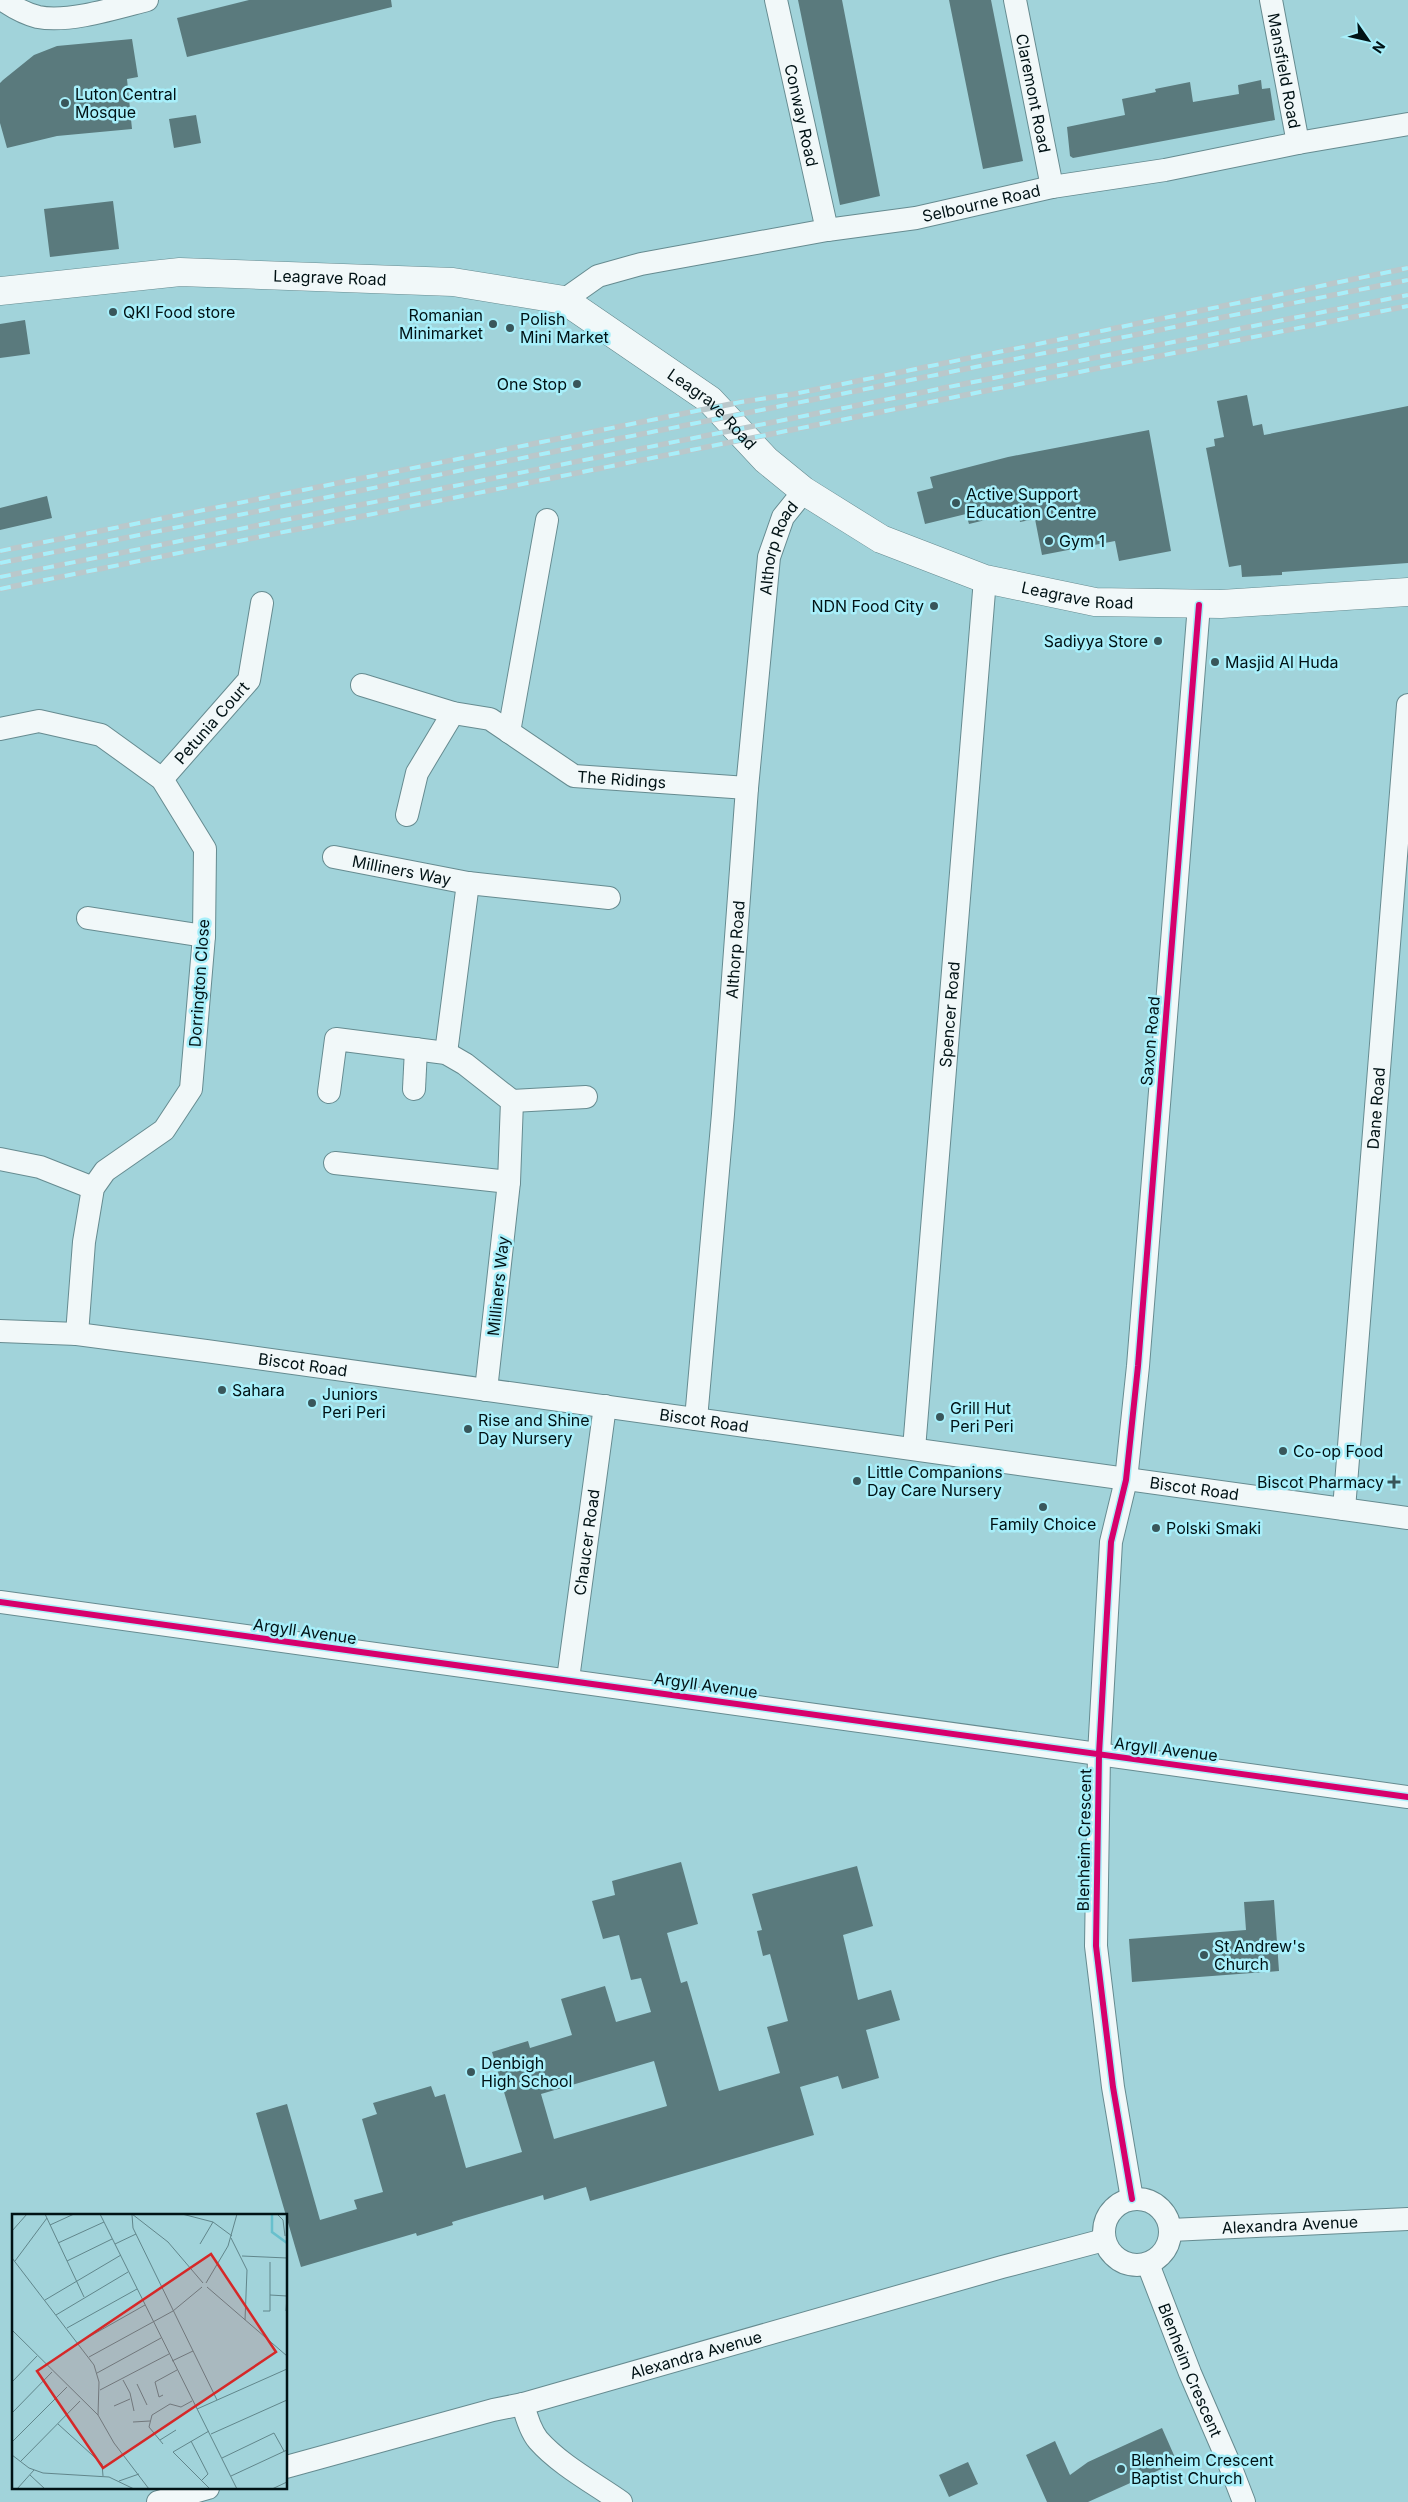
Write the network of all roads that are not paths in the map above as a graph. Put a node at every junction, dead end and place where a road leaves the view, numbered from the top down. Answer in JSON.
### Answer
{"nodes":[{"id":1,"x":3,"y":0,"type":"edge"},
{"id":2,"x":147,"y":0,"type":"edge"},
{"id":3,"x":776,"y":0,"type":"edge"},
{"id":4,"x":1015,"y":0,"type":"edge"},
{"id":5,"x":1271,"y":0,"type":"edge"},
{"id":6,"x":1408,"y":124,"type":"edge"},
{"id":7,"x":1298,"y":143,"type":"junction"},
{"id":8,"x":1052,"y":187,"type":"junction"},
{"id":9,"x":827,"y":230,"type":"junction"},
{"id":10,"x":0,"y":291,"type":"edge"},
{"id":11,"x":564,"y":300,"type":"junction"},
{"id":12,"x":804,"y":490,"type":"junction"},
{"id":13,"x":548,"y":520,"type":"dead end"},
{"id":14,"x":985,"y":579,"type":"junction"},
{"id":15,"x":1408,"y":592,"type":"edge"},
{"id":16,"x":262,"y":603,"type":"dead end"},
{"id":17,"x":1199,"y":605,"type":"junction"},
{"id":18,"x":362,"y":685,"type":"dead end"},
{"id":19,"x":1408,"y":705,"type":"edge"},
{"id":20,"x":453,"y":713,"type":"junction"},
{"id":21,"x":0,"y":729,"type":"edge"},
{"id":22,"x":509,"y":732,"type":"junction"},
{"id":23,"x":162,"y":779,"type":"junction"},
{"id":24,"x":747,"y":788,"type":"junction"},
{"id":25,"x":407,"y":815,"type":"dead end"},
{"id":26,"x":334,"y":857,"type":"dead end"},
{"id":27,"x":468,"y":882,"type":"junction"},
{"id":28,"x":609,"y":898,"type":"dead end"},
{"id":29,"x":88,"y":918,"type":"dead end"},
{"id":30,"x":204,"y":936,"type":"junction"},
{"id":31,"x":416,"y":1049,"type":"junction"},
{"id":32,"x":446,"y":1053,"type":"junction"},
{"id":33,"x":414,"y":1089,"type":"dead end"},
{"id":34,"x":329,"y":1092,"type":"dead end"},
{"id":35,"x":586,"y":1097,"type":"dead end"},
{"id":36,"x":512,"y":1101,"type":"junction"},
{"id":37,"x":0,"y":1159,"type":"edge"},
{"id":38,"x":335,"y":1163,"type":"dead end"},
{"id":39,"x":509,"y":1182,"type":"junction"},
{"id":40,"x":93,"y":1188,"type":"junction"},
{"id":41,"x":0,"y":1331,"type":"edge"},
{"id":42,"x":77,"y":1334,"type":"junction"},
{"id":43,"x":486,"y":1390,"type":"junction"},
{"id":44,"x":605,"y":1406,"type":"junction"},
{"id":45,"x":696,"y":1419,"type":"junction"},
{"id":46,"x":914,"y":1449,"type":"junction"},
{"id":47,"x":1126,"y":1480,"type":"junction"},
{"id":48,"x":1344,"y":1509,"type":"junction"},
{"id":49,"x":1408,"y":1518,"type":"edge"},
{"id":50,"x":0,"y":1602,"type":"edge"},
{"id":51,"x":568,"y":1679,"type":"junction"},
{"id":52,"x":1099,"y":1754,"type":"junction"},
{"id":53,"x":1408,"y":1797,"type":"edge"},
{"id":54,"x":1132,"y":2199,"type":"junction"},
{"id":55,"x":1408,"y":2219,"type":"edge"},
{"id":56,"x":1171,"y":2230,"type":"junction"},
{"id":57,"x":1104,"y":2240,"type":"junction"},
{"id":58,"x":1148,"y":2264,"type":"junction"},
{"id":59,"x":523,"y":2404,"type":"junction"},
{"id":60,"x":288,"y":2466,"type":"edge"},
{"id":61,"x":201,"y":2490,"type":"edge"},
{"id":62,"x":158,"y":2502,"type":"edge"},
{"id":63,"x":621,"y":2502,"type":"edge"},
{"id":64,"x":1244,"y":2502,"type":"edge"}],
"edges":[{"from":1,"to":2,"type":"street"},
{"from":3,"to":9,"type":"street","name":"Conway Road"},
{"from":4,"to":8,"type":"street","name":"Claremont Road"},
{"from":5,"to":7,"type":"street","name":"Mansfield Road"},
{"from":6,"to":7,"type":"street","name":"Selbourne Road"},
{"from":7,"to":8,"type":"street","name":"Selbourne Road"},
{"from":8,"to":9,"type":"street","name":"Selbourne Road"},
{"from":9,"to":11,"type":"street","name":"Selbourne Road"},
{"from":10,"to":11,"type":"main road","name":"Leagrave Road"},
{"from":11,"to":12,"type":"main road","name":"Leagrave Road"},
{"from":12,"to":14,"type":"main road","name":"Leagrave Road"},
{"from":12,"to":24,"type":"street","name":"Althorp Road"},
{"from":13,"to":22,"type":"street"},
{"from":14,"to":17,"type":"main road","name":"Leagrave Road"},
{"from":14,"to":46,"type":"street","name":"Spencer Road"},
{"from":15,"to":17,"type":"main road","name":"Leagrave Road"},
{"from":16,"to":23,"type":"street","name":"Petunia Court"},
{"from":17,"to":47,"type":"street","name":"Saxon Road"},
{"from":18,"to":20,"type":"street","name":"The Ridings"},
{"from":19,"to":48,"type":"street","name":"Dane Road"},
{"from":20,"to":22,"type":"street","name":"The Ridings"},
{"from":20,"to":25,"type":"street"},
{"from":21,"to":23,"type":"street","name":"Dorrington Close"},
{"from":22,"to":24,"type":"street","name":"The Ridings"},
{"from":23,"to":30,"type":"street","name":"Dorrington Close"},
{"from":24,"to":45,"type":"street","name":"Althorp Road"},
{"from":26,"to":27,"type":"street","name":"Milliners Way"},
{"from":27,"to":28,"type":"street","name":"Milliners Way"},
{"from":27,"to":32,"type":"street","name":"Milliners Way"},
{"from":29,"to":30,"type":"street"},
{"from":30,"to":40,"type":"street","name":"Dorrington Close"},
{"from":31,"to":32,"type":"street"},
{"from":31,"to":33,"type":"street"},
{"from":31,"to":34,"type":"street"},
{"from":32,"to":36,"type":"street"},
{"from":35,"to":36,"type":"street"},
{"from":36,"to":39,"type":"street","name":"Milliners Way"},
{"from":37,"to":40,"type":"street"},
{"from":38,"to":39,"type":"street"},
{"from":39,"to":43,"type":"street","name":"Milliners Way"},
{"from":40,"to":42,"type":"street","name":"Dorrington Close"},
{"from":41,"to":42,"type":"street","name":"Biscot Road"},
{"from":42,"to":43,"type":"street","name":"Biscot Road"},
{"from":43,"to":44,"type":"street","name":"Biscot Road"},
{"from":44,"to":45,"type":"street","name":"Biscot Road"},
{"from":44,"to":51,"type":"street","name":"Chaucer Road"},
{"from":45,"to":46,"type":"street","name":"Biscot Road"},
{"from":46,"to":47,"type":"street","name":"Biscot Road"},
{"from":47,"to":48,"type":"street","name":"Biscot Road"},
{"from":47,"to":52,"type":"street","name":"Blenheim Crescent"},
{"from":48,"to":49,"type":"street","name":"Biscot Road"},
{"from":50,"to":51,"type":"street","name":"Argyll Avenue"},
{"from":51,"to":52,"type":"street","name":"Argyll Avenue"},
{"from":52,"to":53,"type":"street","name":"Argyll Avenue"},
{"from":52,"to":54,"type":"street","name":"Blenheim Crescent"},
{"from":54,"to":56,"type":"street"},
{"from":54,"to":57,"type":"street"},
{"from":55,"to":56,"type":"street","name":"Alexandra Avenue"},
{"from":56,"to":58,"type":"street"},
{"from":57,"to":58,"type":"street"},
{"from":57,"to":59,"type":"street","name":"Alexandra Avenue"},
{"from":58,"to":64,"type":"street","name":"Blenheim Crescent"},
{"from":59,"to":60,"type":"street","name":"Alexandra Avenue"},
{"from":59,"to":63,"type":"street"},
{"from":61,"to":62,"type":"street"}]}
